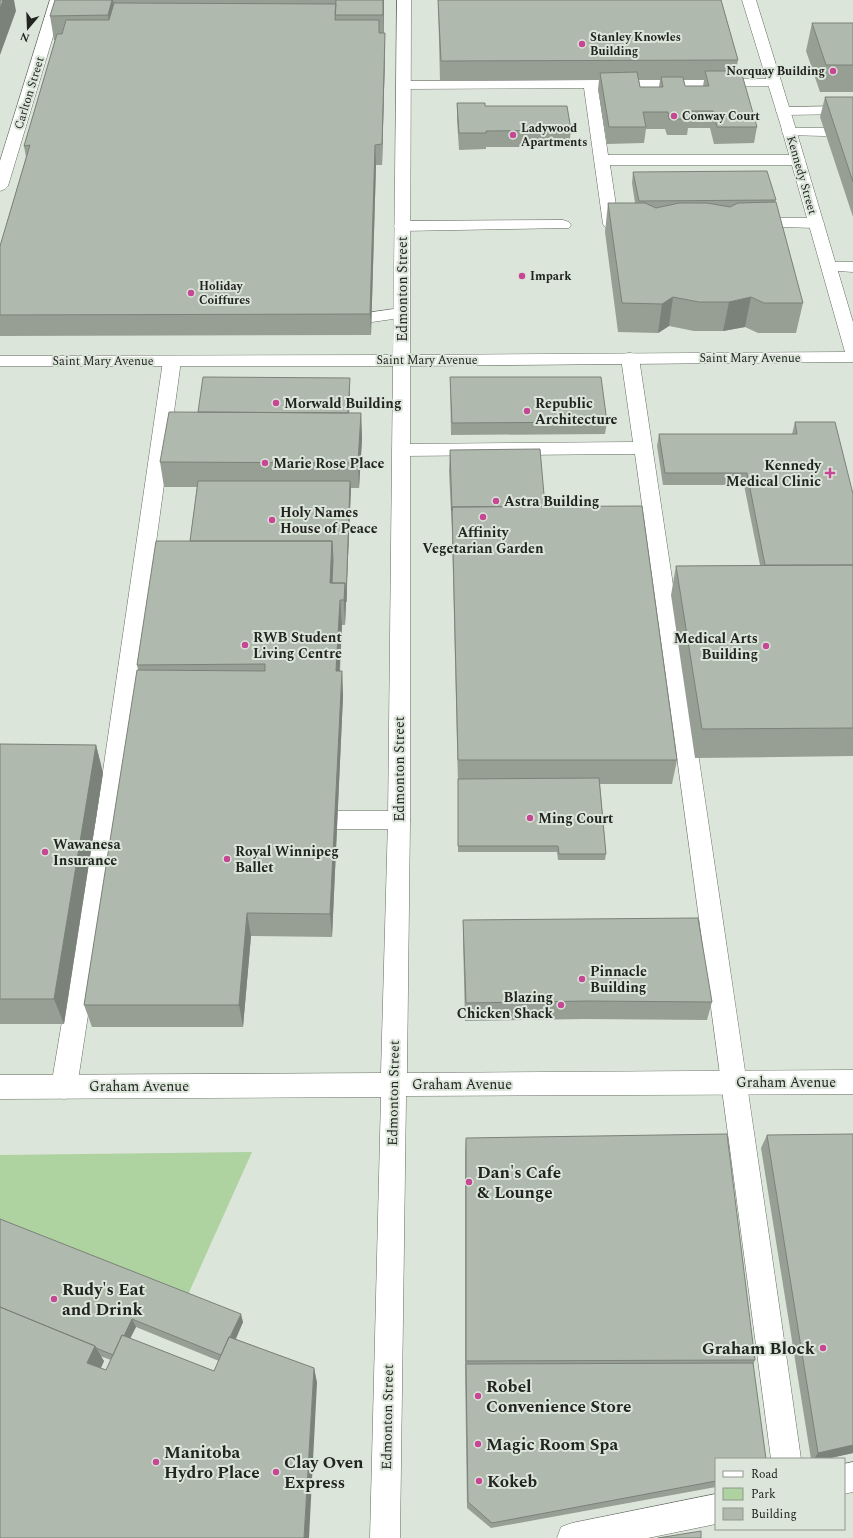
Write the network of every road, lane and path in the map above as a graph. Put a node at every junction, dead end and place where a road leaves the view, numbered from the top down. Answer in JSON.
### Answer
{"nodes":[{"id":1,"x":57,"y":0,"type":"edge"},
{"id":2,"x":404,"y":0,"type":"edge"},
{"id":3,"x":749,"y":0,"type":"edge"},
{"id":4,"x":775,"y":83,"type":"junction"},
{"id":5,"x":590,"y":84,"type":"junction"},
{"id":6,"x":403,"y":85,"type":"junction"},
{"id":7,"x":853,"y":110,"type":"edge"},
{"id":8,"x":787,"y":122,"type":"junction"},
{"id":9,"x":824,"y":128,"type":"edge"},
{"id":10,"x":602,"y":160,"type":"junction"},
{"id":11,"x":798,"y":160,"type":"junction"},
{"id":12,"x":0,"y":186,"type":"edge"},
{"id":13,"x":738,"y":223,"type":"edge"},
{"id":14,"x":816,"y":223,"type":"junction"},
{"id":15,"x":635,"y":224,"type":"edge"},
{"id":16,"x":563,"y":225,"type":"dead end"},
{"id":17,"x":402,"y":226,"type":"junction"},
{"id":18,"x":829,"y":267,"type":"junction"},
{"id":19,"x":853,"y":267,"type":"edge"},
{"id":20,"x":402,"y":313,"type":"junction"},
{"id":21,"x":372,"y":317,"type":"edge"},
{"id":22,"x":853,"y":351,"type":"edge"},
{"id":23,"x":853,"y":357,"type":"edge"},
{"id":24,"x":630,"y":358,"type":"junction"},
{"id":25,"x":172,"y":360,"type":"junction"},
{"id":26,"x":401,"y":360,"type":"junction"},
{"id":27,"x":0,"y":361,"type":"edge"},
{"id":28,"x":643,"y":448,"type":"junction"},
{"id":29,"x":401,"y":450,"type":"junction"},
{"id":30,"x":337,"y":820,"type":"edge"},
{"id":31,"x":399,"y":820,"type":"junction"},
{"id":32,"x":735,"y":1082,"type":"junction"},
{"id":33,"x":853,"y":1082,"type":"edge"},
{"id":34,"x":392,"y":1085,"type":"junction"},
{"id":35,"x":64,"y":1087,"type":"junction"},
{"id":36,"x":0,"y":1088,"type":"edge"},
{"id":37,"x":786,"y":1458,"type":"edge"},
{"id":38,"x":715,"y":1509,"type":"edge"},
{"id":39,"x":385,"y":1538,"type":"edge"},
{"id":40,"x":572,"y":1538,"type":"edge"}],
"edges":[{"from":1,"to":12,"type":"street","name":"Carlton Street"},
{"from":2,"to":6,"type":"street","name":"Edmonton Street"},
{"from":3,"to":4,"type":"street","name":"Kennedy Street"},
{"from":4,"to":5,"type":"street"},
{"from":4,"to":8,"type":"street","name":"Kennedy Street"},
{"from":5,"to":6,"type":"street"},
{"from":5,"to":10,"type":"street"},
{"from":6,"to":17,"type":"street","name":"Edmonton Street"},
{"from":7,"to":8,"type":"street"},
{"from":8,"to":9,"type":"street"},
{"from":8,"to":11,"type":"street","name":"Kennedy Street"},
{"from":10,"to":11,"type":"street"},
{"from":10,"to":15,"type":"street"},
{"from":11,"to":14,"type":"street","name":"Kennedy Street"},
{"from":13,"to":14,"type":"street"},
{"from":14,"to":18,"type":"street","name":"Kennedy Street"},
{"from":16,"to":17,"type":"street"},
{"from":17,"to":20,"type":"street","name":"Edmonton Street"},
{"from":18,"to":19,"type":"street"},
{"from":18,"to":22,"type":"street","name":"Kennedy Street"},
{"from":20,"to":21,"type":"street"},
{"from":20,"to":26,"type":"street","name":"Edmonton Street"},
{"from":23,"to":24,"type":"street","name":"Saint Mary Avenue"},
{"from":24,"to":26,"type":"street","name":"Saint Mary Avenue"},
{"from":24,"to":28,"type":"street"},
{"from":25,"to":26,"type":"street","name":"Saint Mary Avenue"},
{"from":25,"to":27,"type":"street","name":"Saint Mary Avenue"},
{"from":25,"to":35,"type":"street"},
{"from":26,"to":29,"type":"street","name":"Edmonton Street"},
{"from":28,"to":29,"type":"street"},
{"from":28,"to":32,"type":"street"},
{"from":29,"to":31,"type":"street","name":"Edmonton Street"},
{"from":30,"to":31,"type":"street"},
{"from":31,"to":34,"type":"street","name":"Edmonton Street"},
{"from":32,"to":33,"type":"street","name":"Graham Avenue"},
{"from":32,"to":34,"type":"street","name":"Graham Avenue"},
{"from":32,"to":37,"type":"street"},
{"from":34,"to":35,"type":"street","name":"Graham Avenue"},
{"from":34,"to":39,"type":"street","name":"Edmonton Street"},
{"from":35,"to":36,"type":"street","name":"Graham Avenue"},
{"from":38,"to":40,"type":"street"}]}
